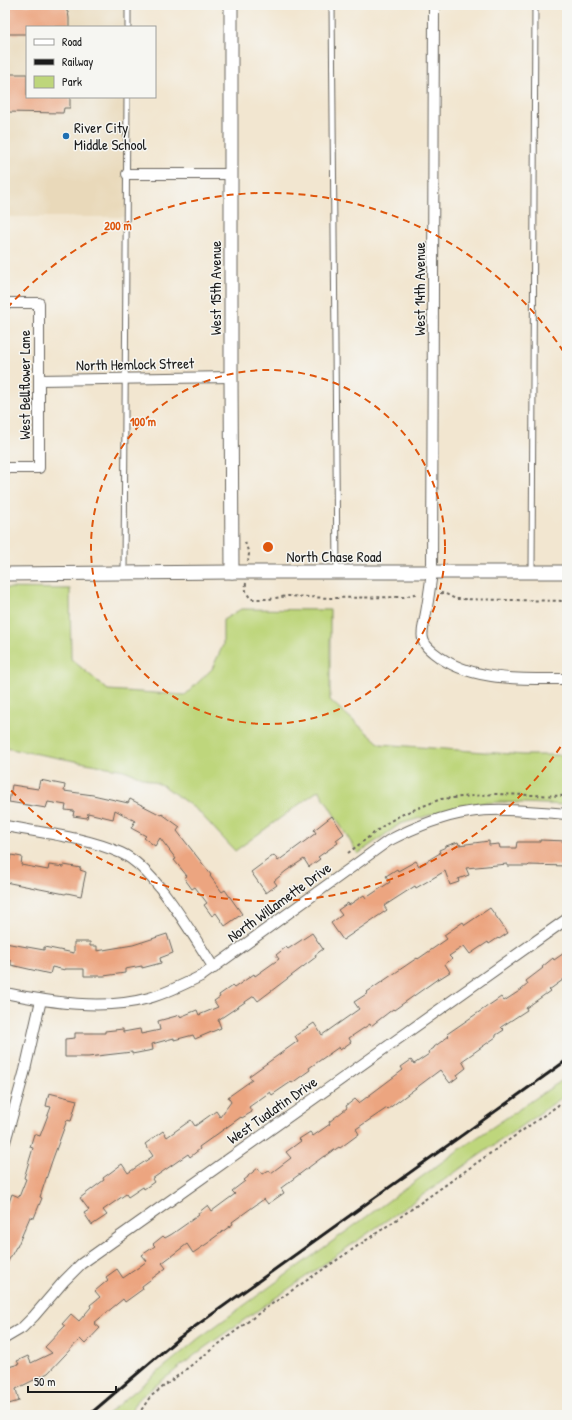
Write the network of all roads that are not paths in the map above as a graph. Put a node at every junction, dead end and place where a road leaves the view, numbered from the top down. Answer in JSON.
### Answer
{"nodes":[{"id":1,"x":128,"y":5,"type":"edge"},
{"id":2,"x":232,"y":5,"type":"edge"},
{"id":3,"x":332,"y":5,"type":"edge"},
{"id":4,"x":434,"y":5,"type":"edge"},
{"id":5,"x":536,"y":5,"type":"edge"},
{"id":6,"x":128,"y":26,"type":"edge"},
{"id":7,"x":127,"y":98,"type":"edge"},
{"id":8,"x":127,"y":174,"type":"junction"},
{"id":9,"x":232,"y":174,"type":"junction"},
{"id":10,"x":5,"y":303,"type":"edge"},
{"id":11,"x":231,"y":377,"type":"junction"},
{"id":12,"x":125,"y":378,"type":"junction"},
{"id":13,"x":40,"y":380,"type":"junction"},
{"id":14,"x":5,"y":468,"type":"edge"},
{"id":15,"x":232,"y":572,"type":"junction"},
{"id":16,"x":337,"y":572,"type":"junction"},
{"id":17,"x":432,"y":572,"type":"junction"},
{"id":18,"x":532,"y":572,"type":"junction"},
{"id":19,"x":567,"y":572,"type":"edge"},
{"id":20,"x":124,"y":573,"type":"junction"},
{"id":21,"x":5,"y":574,"type":"edge"},
{"id":22,"x":567,"y":679,"type":"edge"},
{"id":23,"x":567,"y":814,"type":"edge"},
{"id":24,"x":5,"y":826,"type":"edge"},
{"id":25,"x":567,"y":919,"type":"edge"},
{"id":26,"x":214,"y":968,"type":"junction"},
{"id":27,"x":5,"y":993,"type":"edge"},
{"id":28,"x":41,"y":1000,"type":"junction"},
{"id":29,"x":5,"y":1142,"type":"edge"},
{"id":30,"x":5,"y":1338,"type":"edge"}],
"edges":[{"from":1,"to":6,"type":"lane"},
{"from":2,"to":9,"type":"street","name":"West 15th Avenue"},
{"from":3,"to":16,"type":"lane"},
{"from":4,"to":17,"type":"street","name":"West 14th Avenue"},
{"from":5,"to":18,"type":"lane"},
{"from":7,"to":8,"type":"lane"},
{"from":8,"to":9,"type":"street"},
{"from":8,"to":12,"type":"lane"},
{"from":9,"to":11,"type":"street","name":"West 15th Avenue"},
{"from":10,"to":13,"type":"street","name":"West Bellflower Lane"},
{"from":11,"to":12,"type":"street","name":"North Hemlock Street"},
{"from":11,"to":15,"type":"street","name":"West 15th Avenue"},
{"from":12,"to":13,"type":"street","name":"North Hemlock Street"},
{"from":12,"to":20,"type":"lane"},
{"from":13,"to":14,"type":"street","name":"West Bellflower Lane"},
{"from":15,"to":16,"type":"street","name":"North Chase Road"},
{"from":15,"to":20,"type":"street","name":"North Chase Road"},
{"from":16,"to":17,"type":"street","name":"North Chase Road"},
{"from":17,"to":18,"type":"street","name":"North Chase Road"},
{"from":17,"to":22,"type":"street","name":"West 14th Avenue"},
{"from":18,"to":19,"type":"street","name":"North Chase Road"},
{"from":20,"to":21,"type":"street","name":"North Chase Road"},
{"from":23,"to":26,"type":"street","name":"North Willamette Drive"},
{"from":24,"to":26,"type":"street"},
{"from":25,"to":30,"type":"street","name":"West Tualatin Drive"},
{"from":26,"to":28,"type":"street","name":"North Willamette Drive"},
{"from":27,"to":28,"type":"street","name":"North Willamette Drive"},
{"from":28,"to":29,"type":"street"}]}
